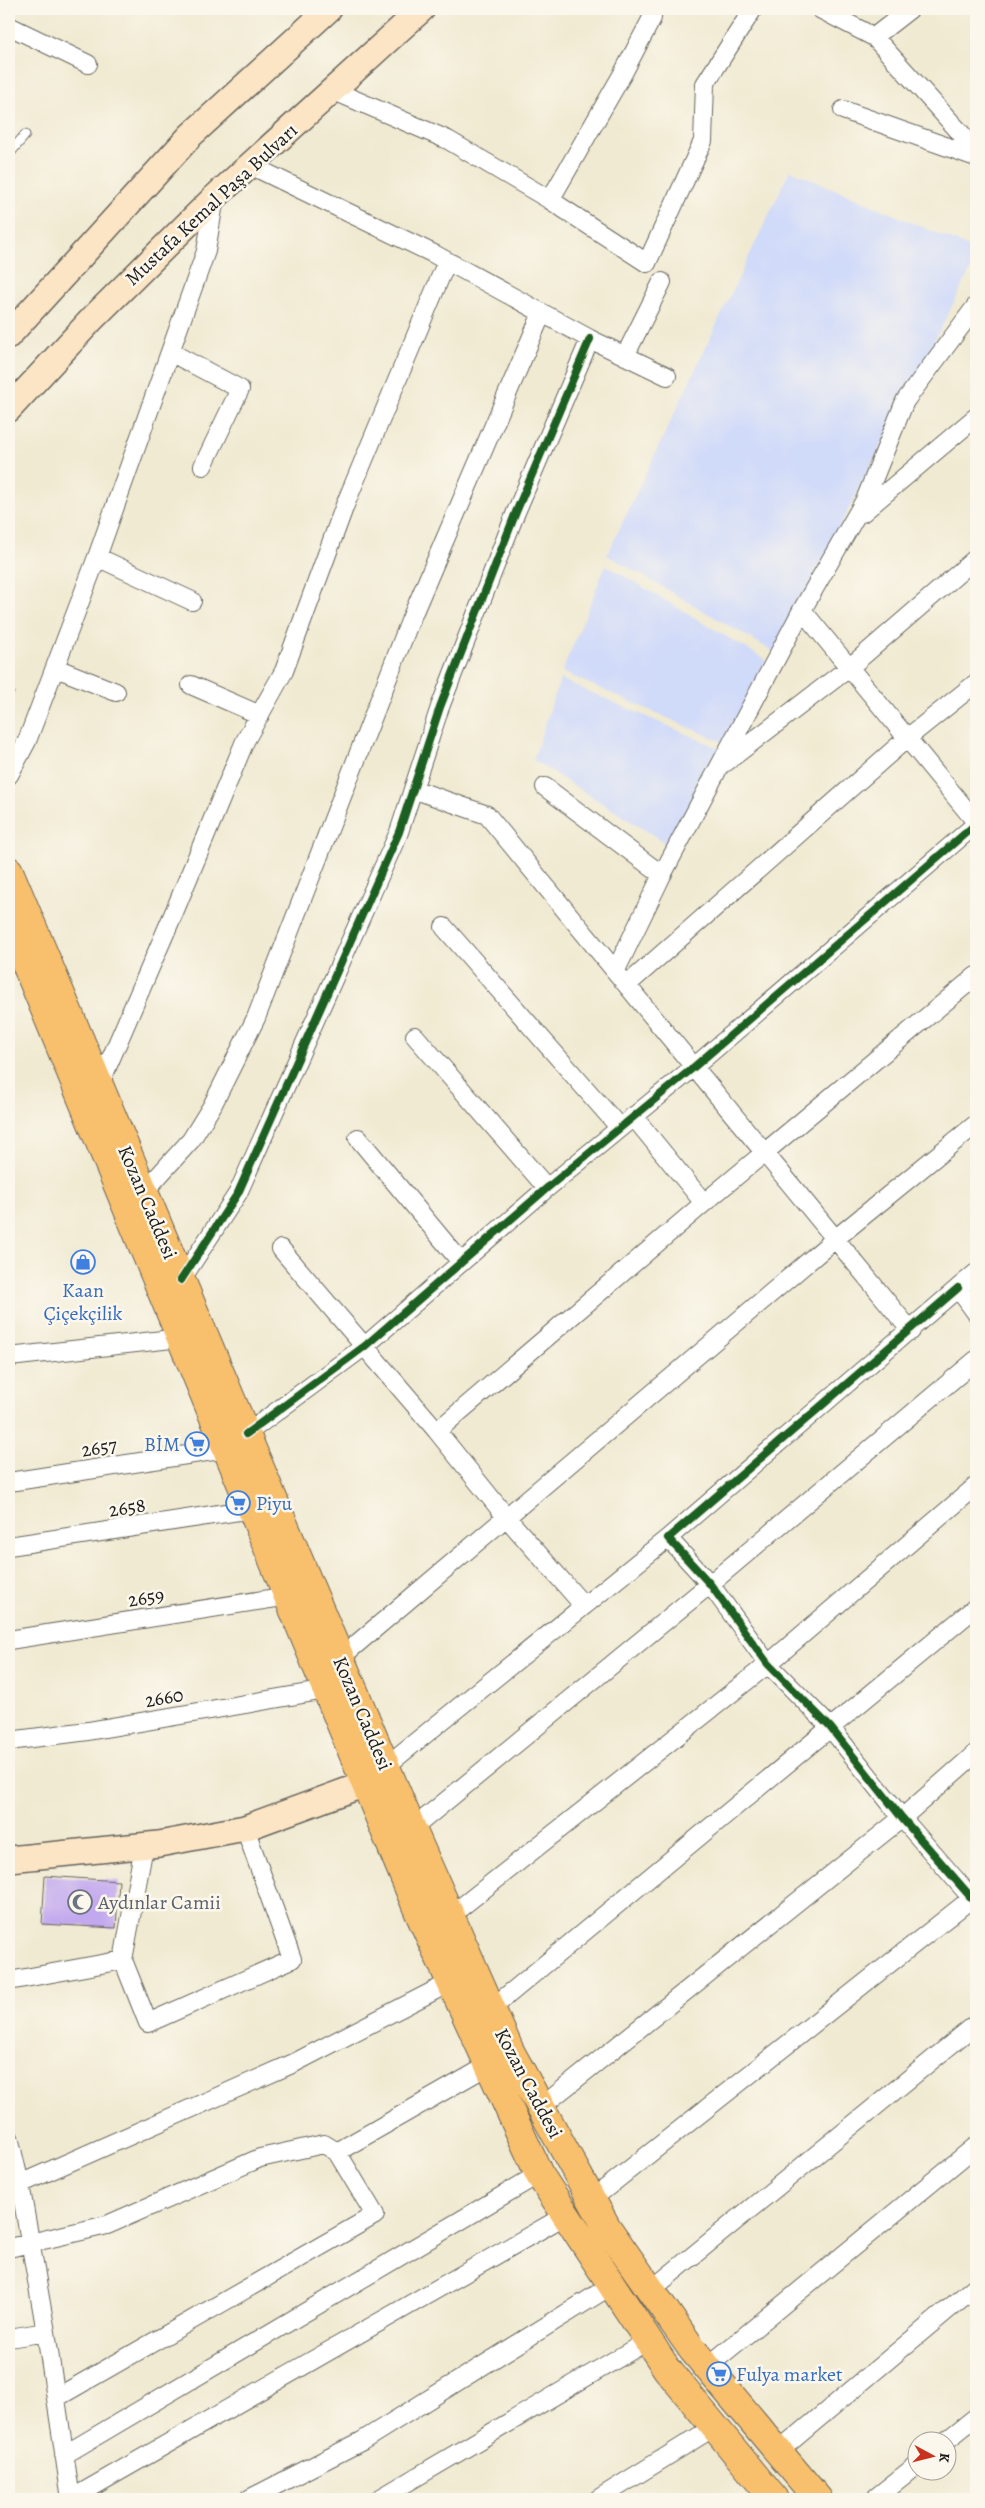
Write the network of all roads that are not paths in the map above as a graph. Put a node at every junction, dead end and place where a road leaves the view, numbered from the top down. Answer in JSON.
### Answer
{"nodes":[{"id":1,"x":329,"y":9,"type":"edge"},
{"id":2,"x":422,"y":9,"type":"edge"},
{"id":3,"x":652,"y":9,"type":"edge"},
{"id":4,"x":752,"y":9,"type":"edge"},
{"id":5,"x":820,"y":9,"type":"edge"},
{"id":6,"x":910,"y":9,"type":"edge"},
{"id":7,"x":9,"y":26,"type":"edge"},
{"id":8,"x":874,"y":37,"type":"junction"},
{"id":9,"x":88,"y":64,"type":"dead end"},
{"id":10,"x":332,"y":90,"type":"junction"},
{"id":11,"x":843,"y":110,"type":"dead end"},
{"id":12,"x":25,"y":135,"type":"dead end"},
{"id":13,"x":976,"y":150,"type":"edge"},
{"id":14,"x":9,"y":154,"type":"edge"},
{"id":15,"x":976,"y":157,"type":"edge"},
{"id":16,"x":252,"y":166,"type":"junction"},
{"id":17,"x":215,"y":197,"type":"junction"},
{"id":18,"x":550,"y":200,"type":"junction"},
{"id":19,"x":446,"y":261,"type":"junction"},
{"id":20,"x":662,"y":282,"type":"dead end"},
{"id":21,"x":976,"y":306,"type":"edge"},
{"id":22,"x":542,"y":313,"type":"junction"},
{"id":23,"x":10,"y":330,"type":"edge"},
{"id":24,"x":590,"y":339,"type":"junction"},
{"id":25,"x":170,"y":352,"type":"junction"},
{"id":26,"x":625,"y":356,"type":"junction"},
{"id":27,"x":667,"y":376,"type":"dead end"},
{"id":28,"x":9,"y":409,"type":"edge"},
{"id":29,"x":976,"y":417,"type":"edge"},
{"id":30,"x":203,"y":466,"type":"dead end"},
{"id":31,"x":854,"y":520,"type":"junction"},
{"id":32,"x":97,"y":557,"type":"junction"},
{"id":33,"x":976,"y":558,"type":"edge"},
{"id":34,"x":192,"y":601,"type":"dead end"},
{"id":35,"x":802,"y":610,"type":"junction"},
{"id":36,"x":850,"y":667,"type":"junction"},
{"id":37,"x":56,"y":668,"type":"junction"},
{"id":38,"x":976,"y":683,"type":"edge"},
{"id":39,"x":191,"y":685,"type":"dead end"},
{"id":40,"x":116,"y":692,"type":"dead end"},
{"id":41,"x":260,"y":715,"type":"junction"},
{"id":42,"x":906,"y":740,"type":"junction"},
{"id":43,"x":720,"y":767,"type":"junction"},
{"id":44,"x":9,"y":775,"type":"edge"},
{"id":45,"x":545,"y":787,"type":"dead end"},
{"id":46,"x":413,"y":789,"type":"junction"},
{"id":47,"x":976,"y":823,"type":"edge"},
{"id":48,"x":9,"y":870,"type":"edge"},
{"id":49,"x":662,"y":875,"type":"junction"},
{"id":50,"x":9,"y":923,"type":"edge"},
{"id":51,"x":444,"y":927,"type":"dead end"},
{"id":52,"x":616,"y":970,"type":"junction"},
{"id":53,"x":976,"y":976,"type":"edge"},
{"id":54,"x":628,"y":984,"type":"junction"},
{"id":55,"x":415,"y":1036,"type":"dead end"},
{"id":56,"x":694,"y":1067,"type":"junction"},
{"id":57,"x":99,"y":1086,"type":"junction"},
{"id":58,"x":626,"y":1122,"type":"junction"},
{"id":59,"x":976,"y":1124,"type":"edge"},
{"id":60,"x":358,"y":1138,"type":"dead end"},
{"id":61,"x":764,"y":1154,"type":"junction"},
{"id":62,"x":547,"y":1188,"type":"junction"},
{"id":63,"x":144,"y":1193,"type":"junction"},
{"id":64,"x":704,"y":1203,"type":"junction"},
{"id":65,"x":835,"y":1239,"type":"junction"},
{"id":66,"x":281,"y":1249,"type":"dead end"},
{"id":67,"x":461,"y":1262,"type":"junction"},
{"id":68,"x":976,"y":1273,"type":"edge"},
{"id":69,"x":181,"y":1280,"type":"junction"},
{"id":70,"x":958,"y":1288,"type":"junction"},
{"id":71,"x":976,"y":1313,"type":"edge"},
{"id":72,"x":911,"y":1332,"type":"junction"},
{"id":73,"x":181,"y":1338,"type":"junction"},
{"id":74,"x":365,"y":1346,"type":"junction"},
{"id":75,"x":9,"y":1357,"type":"edge"},
{"id":76,"x":976,"y":1360,"type":"edge"},
{"id":77,"x":437,"y":1431,"type":"junction"},
{"id":78,"x":236,"y":1441,"type":"junction"},
{"id":79,"x":9,"y":1482,"type":"edge"},
{"id":80,"x":976,"y":1486,"type":"edge"},
{"id":81,"x":252,"y":1509,"type":"junction"},
{"id":82,"x":507,"y":1518,"type":"junction"},
{"id":83,"x":668,"y":1538,"type":"junction"},
{"id":84,"x":9,"y":1546,"type":"edge"},
{"id":85,"x":710,"y":1584,"type":"junction"},
{"id":86,"x":289,"y":1596,"type":"junction"},
{"id":87,"x":584,"y":1606,"type":"junction"},
{"id":88,"x":976,"y":1608,"type":"edge"},
{"id":89,"x":9,"y":1640,"type":"edge"},
{"id":90,"x":340,"y":1658,"type":"junction"},
{"id":91,"x":768,"y":1664,"type":"junction"},
{"id":92,"x":326,"y":1690,"type":"junction"},
{"id":93,"x":830,"y":1727,"type":"junction"},
{"id":94,"x":9,"y":1741,"type":"edge"},
{"id":95,"x":976,"y":1753,"type":"edge"},
{"id":96,"x":386,"y":1766,"type":"junction"},
{"id":97,"x":366,"y":1784,"type":"junction"},
{"id":98,"x":902,"y":1818,"type":"junction"},
{"id":99,"x":245,"y":1828,"type":"junction"},
{"id":100,"x":412,"y":1829,"type":"junction"},
{"id":101,"x":144,"y":1846,"type":"junction"},
{"id":102,"x":9,"y":1859,"type":"edge"},
{"id":103,"x":975,"y":1899,"type":"edge"},
{"id":104,"x":450,"y":1916,"type":"junction"},
{"id":105,"x":123,"y":1960,"type":"junction"},
{"id":106,"x":9,"y":1981,"type":"edge"},
{"id":107,"x":451,"y":1982,"type":"junction"},
{"id":108,"x":491,"y":2010,"type":"junction"},
{"id":109,"x":976,"y":2024,"type":"edge"},
{"id":110,"x":489,"y":2065,"type":"junction"},
{"id":111,"x":540,"y":2108,"type":"junction"},
{"id":112,"x":9,"y":2137,"type":"edge"},
{"id":113,"x":976,"y":2146,"type":"edge"},
{"id":114,"x":337,"y":2152,"type":"junction"},
{"id":115,"x":539,"y":2174,"type":"junction"},
{"id":116,"x":20,"y":2184,"type":"junction"},
{"id":117,"x":592,"y":2200,"type":"junction"},
{"id":118,"x":566,"y":2215,"type":"junction"},
{"id":119,"x":30,"y":2244,"type":"junction"},
{"id":120,"x":9,"y":2248,"type":"edge"},
{"id":121,"x":612,"y":2285,"type":"junction"},
{"id":122,"x":976,"y":2286,"type":"edge"},
{"id":123,"x":651,"y":2290,"type":"junction"},
{"id":124,"x":46,"y":2332,"type":"junction"},
{"id":125,"x":9,"y":2338,"type":"edge"},
{"id":126,"x":649,"y":2340,"type":"junction"},
{"id":127,"x":707,"y":2367,"type":"junction"},
{"id":128,"x":56,"y":2398,"type":"junction"},
{"id":129,"x":976,"y":2417,"type":"edge"},
{"id":130,"x":714,"y":2427,"type":"junction"},
{"id":131,"x":958,"y":2431,"type":"edge"},
{"id":132,"x":778,"y":2452,"type":"junction"},
{"id":133,"x":64,"y":2455,"type":"junction"},
{"id":134,"x":908,"y":2472,"type":"edge"},
{"id":135,"x":71,"y":2499,"type":"edge"},
{"id":136,"x":249,"y":2499,"type":"edge"},
{"id":137,"x":378,"y":2499,"type":"edge"},
{"id":138,"x":598,"y":2499,"type":"edge"},
{"id":139,"x":774,"y":2499,"type":"edge"},
{"id":140,"x":818,"y":2499,"type":"edge"},
{"id":141,"x":874,"y":2499,"type":"edge"}],
"edges":[{"from":1,"to":23,"type":"main road"},
{"from":2,"to":10,"type":"main road","name":"Mustafa Kemal Paşa Bulvarı"},
{"from":3,"to":18,"type":"street"},
{"from":4,"to":18,"type":"street"},
{"from":5,"to":8,"type":"street"},
{"from":6,"to":8,"type":"street"},
{"from":7,"to":9,"type":"street"},
{"from":8,"to":13,"type":"street"},
{"from":10,"to":16,"type":"main road","name":"Mustafa Kemal Paşa Bulvarı"},
{"from":10,"to":18,"type":"street"},
{"from":11,"to":15,"type":"street"},
{"from":12,"to":14,"type":"lane"},
{"from":16,"to":17,"type":"main road","name":"Mustafa Kemal Paşa Bulvarı"},
{"from":16,"to":19,"type":"street"},
{"from":17,"to":25,"type":"street"},
{"from":17,"to":28,"type":"main road","name":"Mustafa Kemal Paşa Bulvarı"},
{"from":19,"to":22,"type":"street"},
{"from":19,"to":41,"type":"street"},
{"from":20,"to":26,"type":"street"},
{"from":21,"to":31,"type":"street"},
{"from":22,"to":24,"type":"street"},
{"from":22,"to":63,"type":"street"},
{"from":24,"to":26,"type":"street"},
{"from":24,"to":46,"type":"street"},
{"from":25,"to":30,"type":"street"},
{"from":25,"to":32,"type":"street"},
{"from":26,"to":27,"type":"street"},
{"from":29,"to":31,"type":"street"},
{"from":31,"to":35,"type":"street"},
{"from":32,"to":34,"type":"street"},
{"from":32,"to":37,"type":"street"},
{"from":33,"to":36,"type":"street"},
{"from":35,"to":36,"type":"street"},
{"from":35,"to":43,"type":"street"},
{"from":36,"to":42,"type":"street"},
{"from":36,"to":43,"type":"street"},
{"from":37,"to":40,"type":"street"},
{"from":37,"to":44,"type":"street"},
{"from":38,"to":42,"type":"street"},
{"from":39,"to":41,"type":"street"},
{"from":41,"to":57,"type":"street"},
{"from":42,"to":47,"type":"street"},
{"from":42,"to":54,"type":"street"},
{"from":43,"to":49,"type":"street"},
{"from":45,"to":49,"type":"street"},
{"from":46,"to":52,"type":"street"},
{"from":46,"to":69,"type":"street"},
{"from":47,"to":56,"type":"street"},
{"from":48,"to":57,"type":"highway","name":"Kozan Caddesi"},
{"from":49,"to":52,"type":"street"},
{"from":50,"to":73,"type":"highway","name":"Kozan Caddesi"},
{"from":51,"to":58,"type":"street"},
{"from":52,"to":54,"type":"street"},
{"from":53,"to":61,"type":"street"},
{"from":54,"to":56,"type":"street"},
{"from":55,"to":62,"type":"street"},
{"from":56,"to":58,"type":"street"},
{"from":56,"to":61,"type":"street"},
{"from":57,"to":63,"type":"highway","name":"Kozan Caddesi"},
{"from":58,"to":62,"type":"street"},
{"from":58,"to":64,"type":"street"},
{"from":59,"to":65,"type":"street"},
{"from":60,"to":67,"type":"street"},
{"from":61,"to":64,"type":"street"},
{"from":61,"to":65,"type":"street"},
{"from":62,"to":67,"type":"street"},
{"from":63,"to":69,"type":"highway","name":"Kozan Caddesi"},
{"from":64,"to":77,"type":"street"},
{"from":65,"to":72,"type":"street"},
{"from":65,"to":82,"type":"street"},
{"from":66,"to":74,"type":"street"},
{"from":67,"to":74,"type":"street"},
{"from":68,"to":70,"type":"street"},
{"from":69,"to":78,"type":"highway","name":"Kozan Caddesi"},
{"from":70,"to":71,"type":"street"},
{"from":70,"to":72,"type":"street"},
{"from":72,"to":83,"type":"street"},
{"from":73,"to":75,"type":"street"},
{"from":73,"to":78,"type":"highway","name":"Kozan Caddesi"},
{"from":74,"to":77,"type":"street"},
{"from":74,"to":78,"type":"street"},
{"from":76,"to":85,"type":"street"},
{"from":77,"to":82,"type":"street"},
{"from":78,"to":79,"type":"street","name":"2657"},
{"from":78,"to":81,"type":"highway","name":"Kozan Caddesi"},
{"from":78,"to":90,"type":"highway","name":"Kozan Caddesi"},
{"from":80,"to":91,"type":"street"},
{"from":81,"to":84,"type":"street","name":"2658"},
{"from":81,"to":86,"type":"highway","name":"Kozan Caddesi"},
{"from":82,"to":87,"type":"street"},
{"from":82,"to":90,"type":"street"},
{"from":83,"to":85,"type":"street"},
{"from":83,"to":87,"type":"street"},
{"from":85,"to":91,"type":"street"},
{"from":85,"to":100,"type":"street"},
{"from":86,"to":89,"type":"street","name":"2659"},
{"from":86,"to":92,"type":"highway","name":"Kozan Caddesi"},
{"from":87,"to":96,"type":"street"},
{"from":88,"to":93,"type":"street"},
{"from":90,"to":96,"type":"highway","name":"Kozan Caddesi"},
{"from":91,"to":93,"type":"street"},
{"from":91,"to":104,"type":"street"},
{"from":92,"to":94,"type":"street","name":"2660"},
{"from":92,"to":97,"type":"highway","name":"Kozan Caddesi"},
{"from":93,"to":98,"type":"street"},
{"from":93,"to":108,"type":"street"},
{"from":95,"to":98,"type":"street"},
{"from":96,"to":100,"type":"highway","name":"Kozan Caddesi"},
{"from":97,"to":99,"type":"main road"},
{"from":97,"to":107,"type":"highway","name":"Kozan Caddesi"},
{"from":98,"to":103,"type":"street"},
{"from":98,"to":111,"type":"street"},
{"from":99,"to":101,"type":"main road"},
{"from":99,"to":105,"type":"street"},
{"from":100,"to":104,"type":"highway","name":"Kozan Caddesi"},
{"from":101,"to":102,"type":"main road"},
{"from":101,"to":105,"type":"street"},
{"from":103,"to":117,"type":"street"},
{"from":104,"to":108,"type":"highway","name":"Kozan Caddesi"},
{"from":105,"to":106,"type":"street"},
{"from":107,"to":110,"type":"highway","name":"Kozan Caddesi"},
{"from":107,"to":116,"type":"street"},
{"from":108,"to":111,"type":"highway","name":"Kozan Caddesi"},
{"from":109,"to":123,"type":"street"},
{"from":110,"to":114,"type":"street"},
{"from":110,"to":115,"type":"highway","name":"Kozan Caddesi"},
{"from":111,"to":117,"type":"highway","name":"Kozan Caddesi"},
{"from":112,"to":116,"type":"street"},
{"from":113,"to":127,"type":"street"},
{"from":114,"to":119,"type":"street"},
{"from":114,"to":128,"type":"street"},
{"from":115,"to":118,"type":"highway","name":"Kozan Caddesi"},
{"from":115,"to":133,"type":"street"},
{"from":116,"to":119,"type":"street"},
{"from":117,"to":123,"type":"highway","name":"Kozan Caddesi"},
{"from":118,"to":121,"type":"highway","name":"Kozan Caddesi"},
{"from":118,"to":135,"type":"street"},
{"from":119,"to":120,"type":"street"},
{"from":119,"to":124,"type":"street"},
{"from":121,"to":126,"type":"highway","name":"Kozan Caddesi"},
{"from":121,"to":136,"type":"street"},
{"from":122,"to":132,"type":"street"},
{"from":123,"to":127,"type":"highway","name":"Kozan Caddesi"},
{"from":124,"to":125,"type":"street"},
{"from":124,"to":128,"type":"street"},
{"from":126,"to":130,"type":"highway","name":"Kozan Caddesi"},
{"from":126,"to":137,"type":"street"},
{"from":127,"to":132,"type":"highway","name":"Kozan Caddesi"},
{"from":128,"to":133,"type":"street"},
{"from":129,"to":131,"type":"street"},
{"from":130,"to":138,"type":"street"},
{"from":130,"to":139,"type":"highway","name":"Kozan Caddesi"},
{"from":132,"to":140,"type":"highway","name":"Kozan Caddesi"},
{"from":133,"to":135,"type":"street"},
{"from":134,"to":141,"type":"street"}]}
